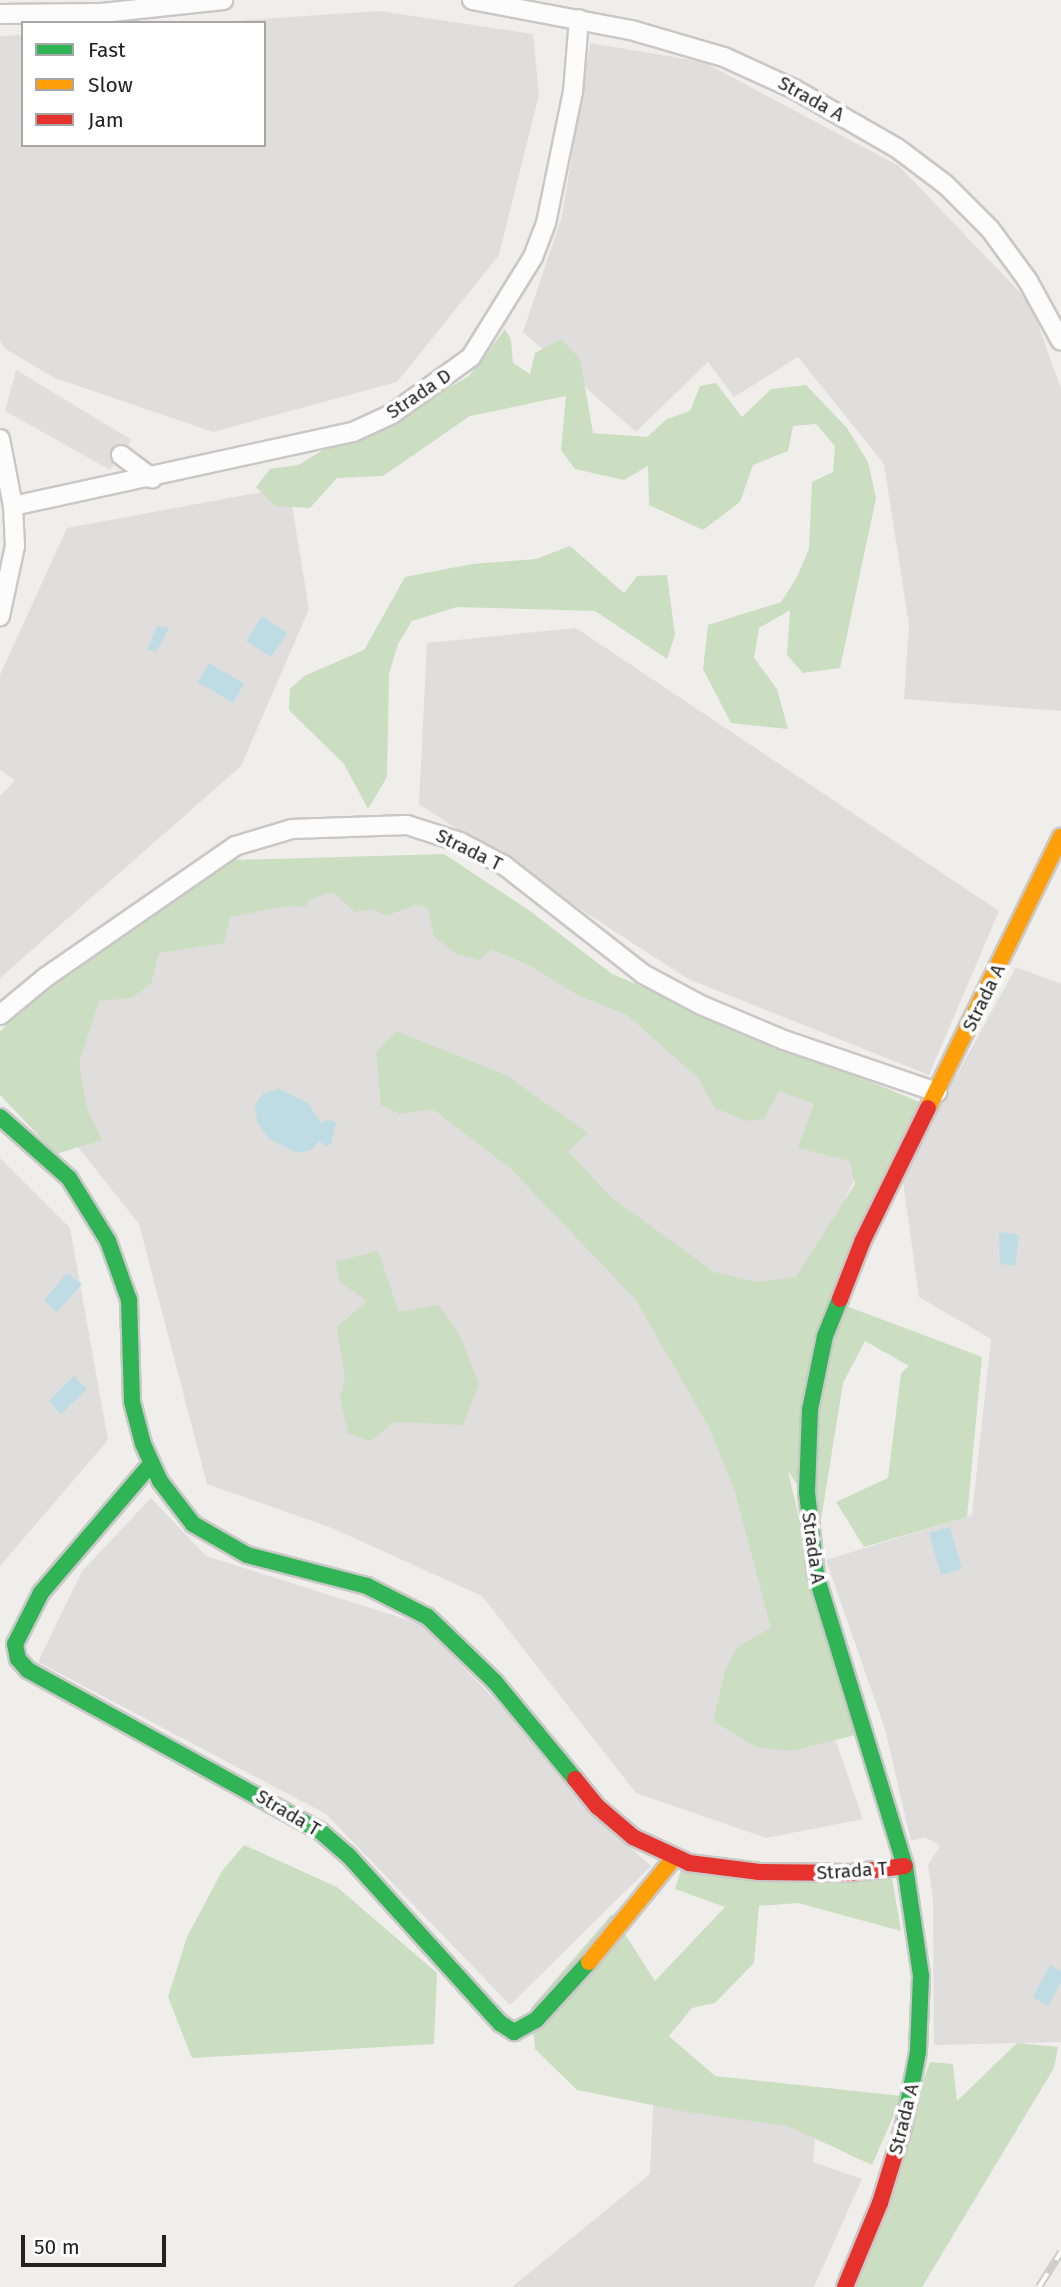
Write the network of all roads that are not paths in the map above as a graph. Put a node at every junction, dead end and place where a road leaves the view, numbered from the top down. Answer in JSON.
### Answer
{"nodes":[{"id":1,"x":223,"y":0,"type":"edge"},
{"id":2,"x":472,"y":0,"type":"edge"},
{"id":3,"x":153,"y":4,"type":"edge"},
{"id":4,"x":0,"y":14,"type":"edge"},
{"id":5,"x":579,"y":19,"type":"junction"},
{"id":6,"x":1061,"y":341,"type":"edge"},
{"id":7,"x":0,"y":439,"type":"edge"},
{"id":8,"x":121,"y":455,"type":"dead end"},
{"id":9,"x":152,"y":478,"type":"junction"},
{"id":10,"x":13,"y":506,"type":"junction"},
{"id":11,"x":0,"y":616,"type":"edge"},
{"id":12,"x":1061,"y":836,"type":"edge"},
{"id":13,"x":0,"y":1015,"type":"edge"},
{"id":14,"x":937,"y":1092,"type":"junction"},
{"id":15,"x":0,"y":1117,"type":"edge"},
{"id":16,"x":151,"y":1464,"type":"junction"},
{"id":17,"x":673,"y":1859,"type":"junction"},
{"id":18,"x":905,"y":1866,"type":"junction"},
{"id":19,"x":845,"y":2287,"type":"edge"}],
"edges":[{"from":1,"to":3,"type":"street"},
{"from":2,"to":5,"type":"street","name":"Strada A"},
{"from":3,"to":4,"type":"street"},
{"from":5,"to":6,"type":"street","name":"Strada A"},
{"from":5,"to":9,"type":"street","name":"Strada D"},
{"from":7,"to":10,"type":"street"},
{"from":8,"to":9,"type":"street"},
{"from":9,"to":10,"type":"street","name":"Strada D"},
{"from":10,"to":11,"type":"street"},
{"from":12,"to":14,"type":"street","name":"Strada A"},
{"from":13,"to":14,"type":"street","name":"Strada T"},
{"from":14,"to":18,"type":"street","name":"Strada A"},
{"from":15,"to":16,"type":"street","name":"Strada T"},
{"from":16,"to":17,"type":"street","name":"Strada T"},
{"from":16,"to":17,"type":"street","name":"Strada T"},
{"from":17,"to":18,"type":"street","name":"Strada T"},
{"from":18,"to":19,"type":"street","name":"Strada A"}]}
